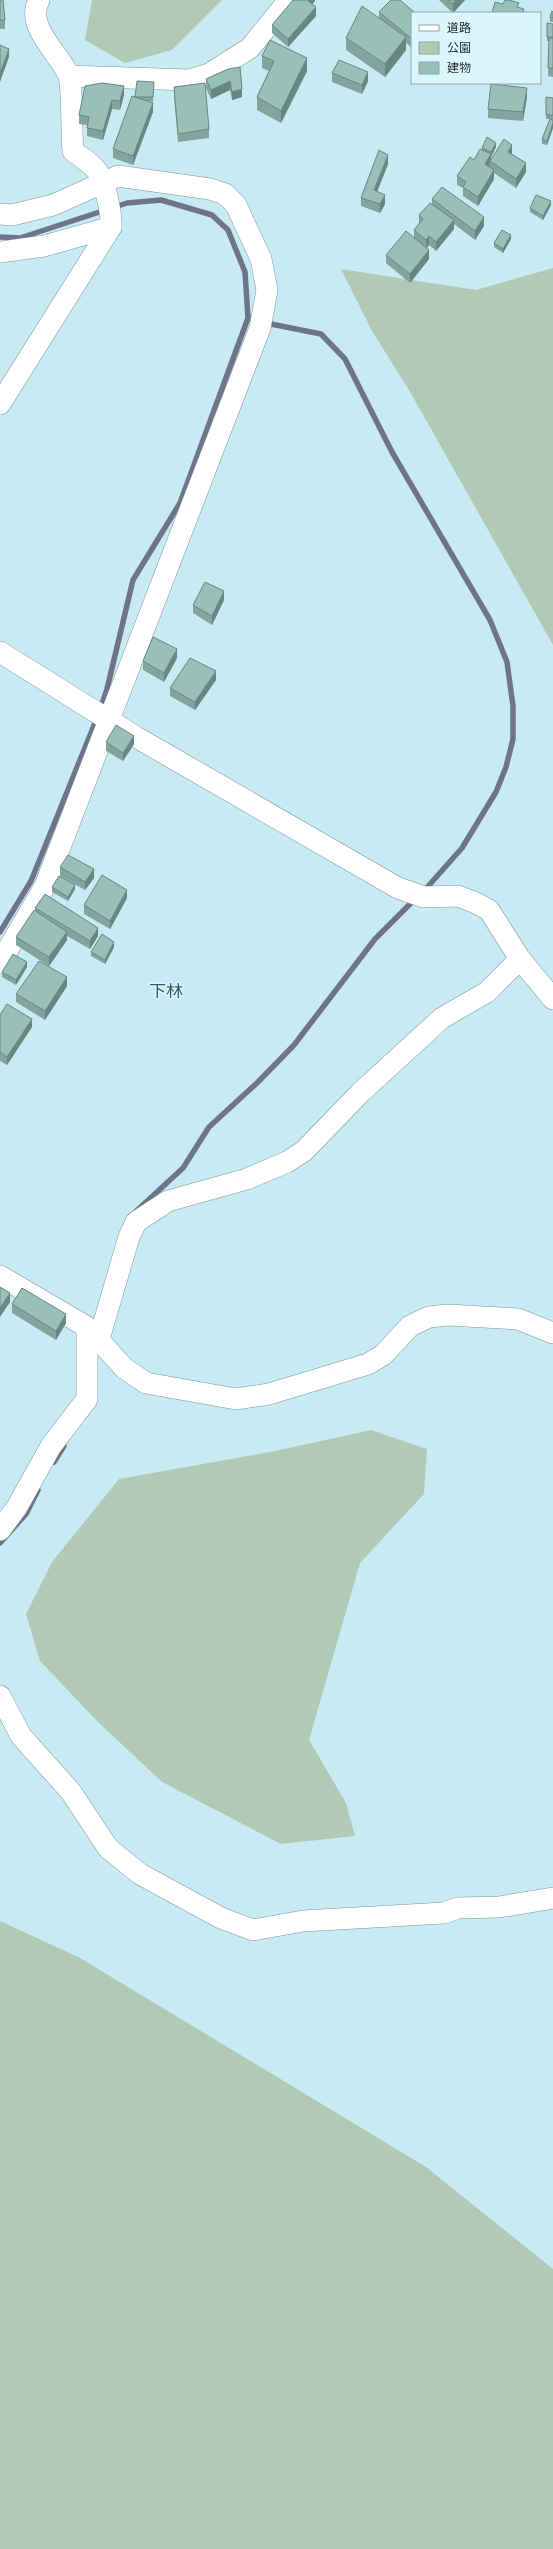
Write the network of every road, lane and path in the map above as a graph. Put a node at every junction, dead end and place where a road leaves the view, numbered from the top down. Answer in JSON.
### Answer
{"nodes":[{"id":1,"x":40,"y":0,"type":"edge"},
{"id":2,"x":288,"y":0,"type":"edge"},
{"id":3,"x":69,"y":76,"type":"junction"},
{"id":4,"x":104,"y":190,"type":"junction"},
{"id":5,"x":0,"y":214,"type":"edge"},
{"id":6,"x":111,"y":223,"type":"junction"},
{"id":7,"x":0,"y":252,"type":"edge"},
{"id":8,"x":0,"y":404,"type":"edge"},
{"id":9,"x":0,"y":652,"type":"edge"},
{"id":10,"x":101,"y":715,"type":"junction"},
{"id":11,"x":520,"y":959,"type":"junction"},
{"id":12,"x":0,"y":963,"type":"edge"},
{"id":13,"x":553,"y":999,"type":"edge"},
{"id":14,"x":0,"y":1276,"type":"edge"},
{"id":15,"x":93,"y":1333,"type":"junction"},
{"id":16,"x":553,"y":1334,"type":"edge"},
{"id":17,"x":0,"y":1530,"type":"edge"},
{"id":18,"x":0,"y":1696,"type":"edge"},
{"id":19,"x":553,"y":1898,"type":"edge"}],
"edges":[{"from":1,"to":3,"type":"street"},
{"from":2,"to":3,"type":"street"},
{"from":3,"to":4,"type":"street"},
{"from":4,"to":5,"type":"street"},
{"from":4,"to":6,"type":"street"},
{"from":4,"to":10,"type":"street"},
{"from":6,"to":7,"type":"street"},
{"from":6,"to":8,"type":"street"},
{"from":9,"to":10,"type":"street"},
{"from":10,"to":11,"type":"street"},
{"from":10,"to":12,"type":"street"},
{"from":11,"to":13,"type":"street"},
{"from":11,"to":15,"type":"street"},
{"from":14,"to":15,"type":"street"},
{"from":15,"to":16,"type":"street"},
{"from":15,"to":17,"type":"street"},
{"from":18,"to":19,"type":"street"}]}
